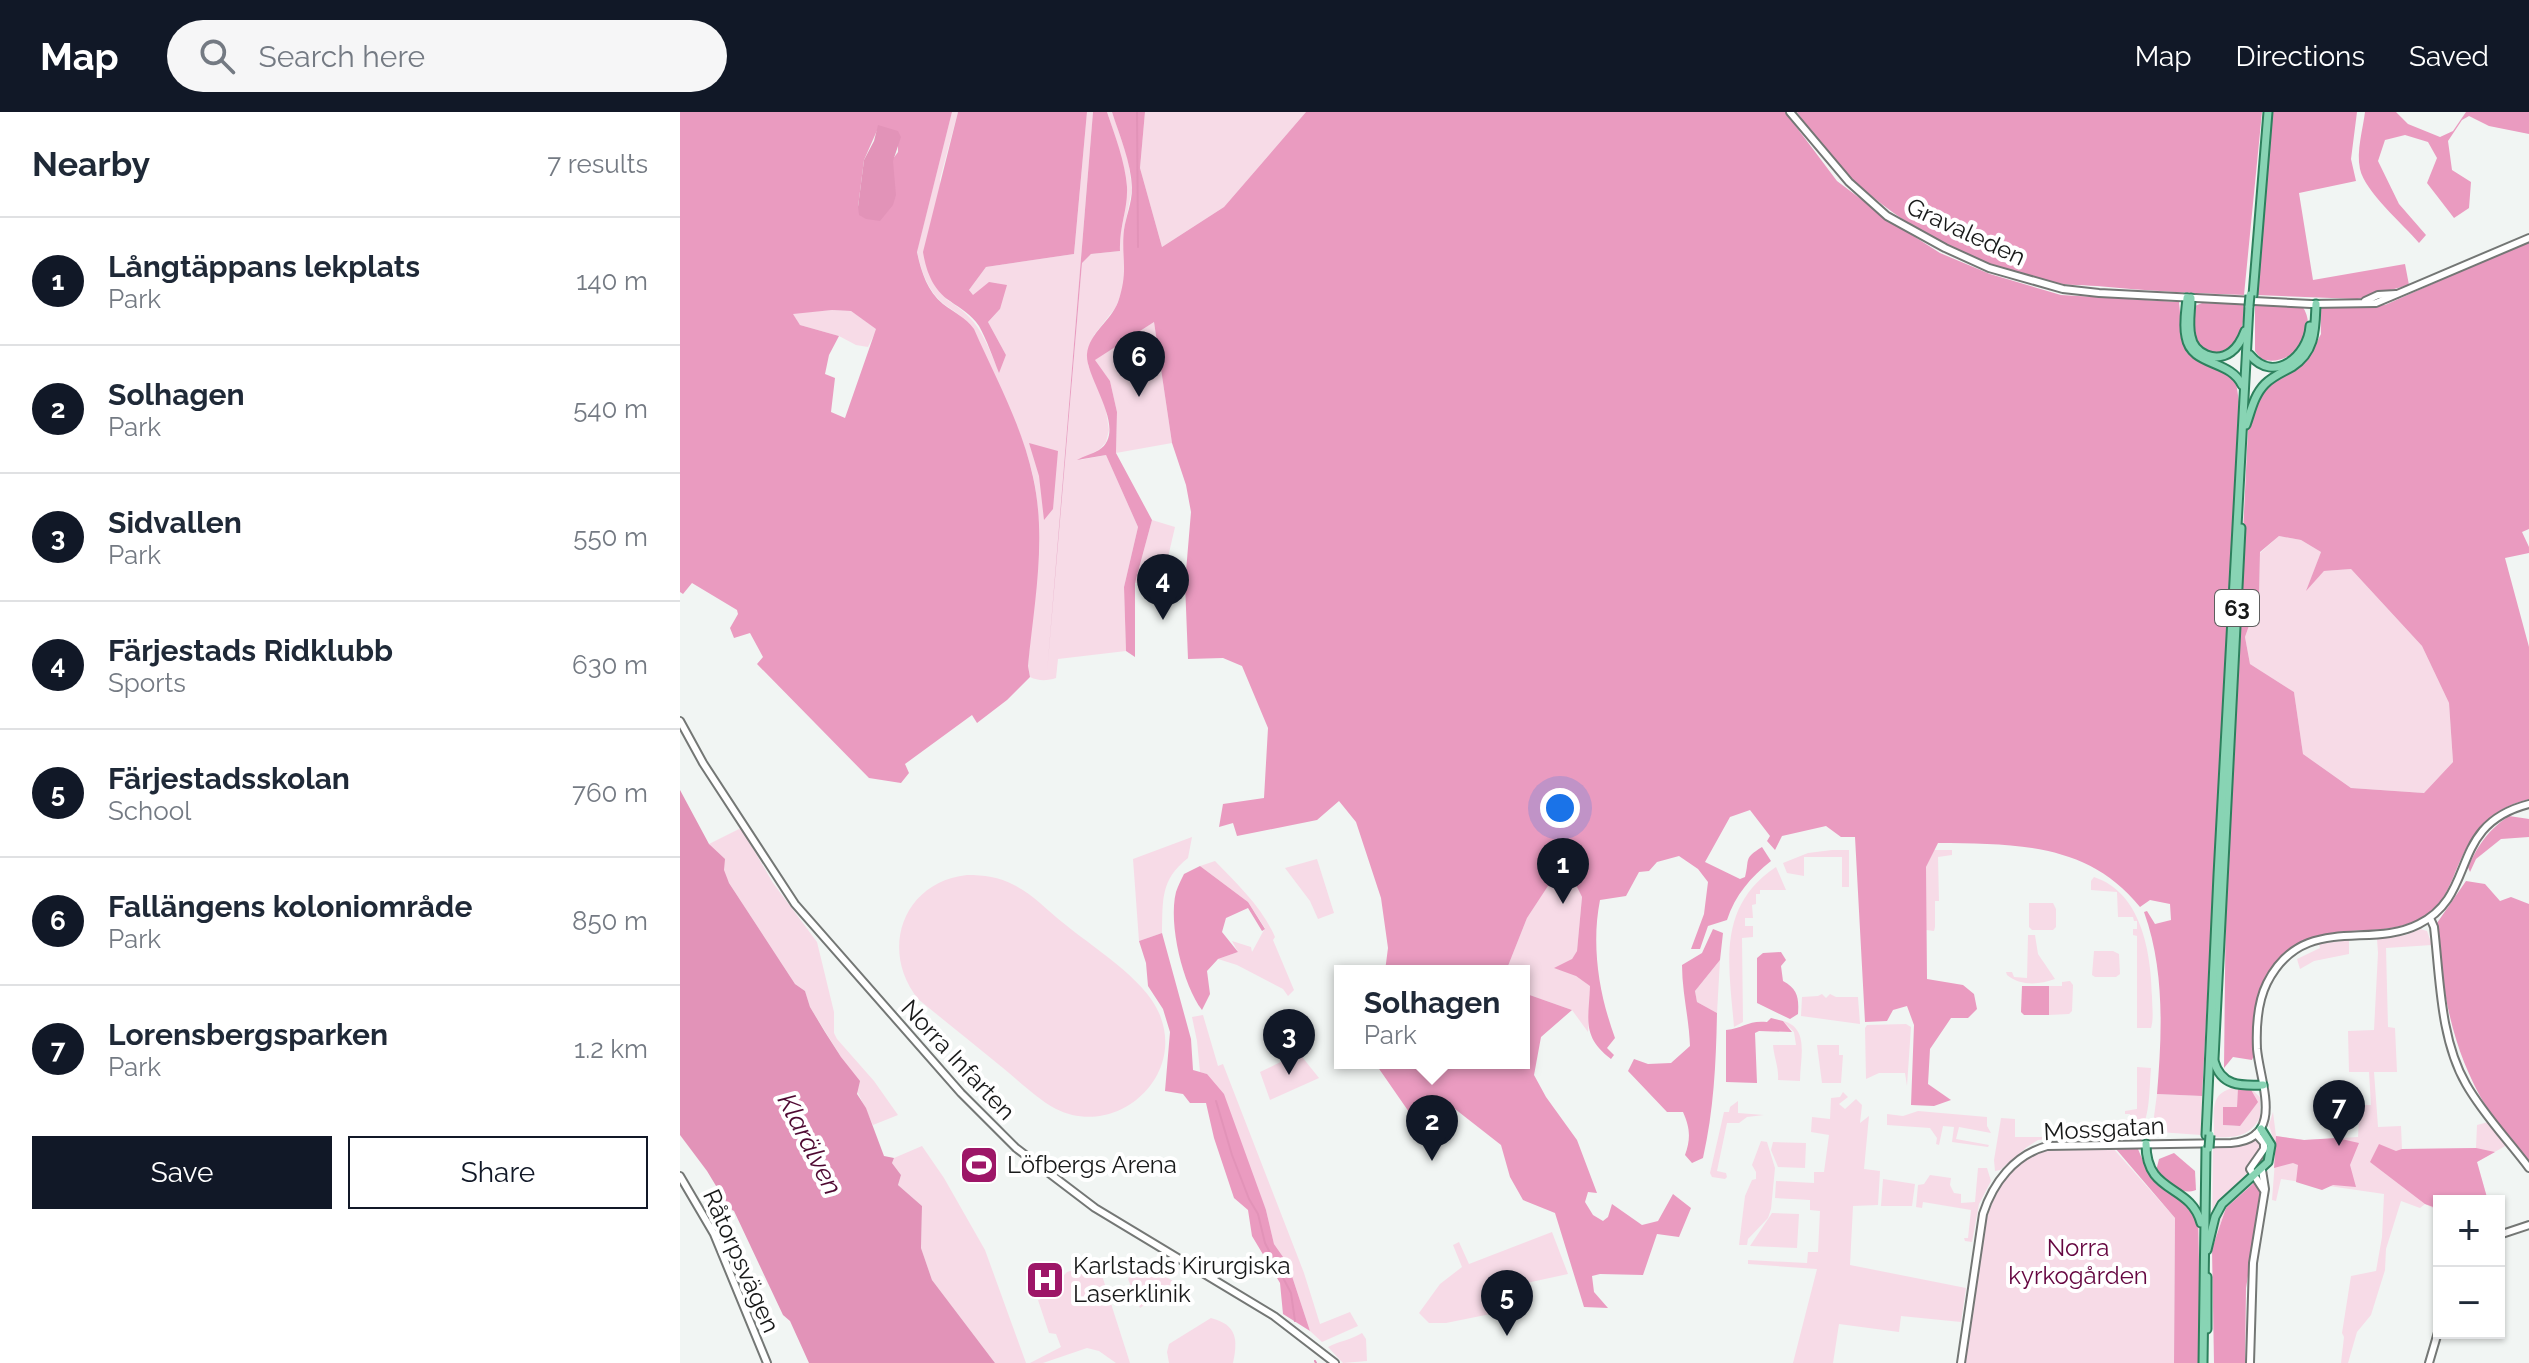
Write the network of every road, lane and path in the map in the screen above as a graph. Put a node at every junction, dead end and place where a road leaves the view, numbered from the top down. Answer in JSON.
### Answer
{"nodes":[{"id":1,"x":1790,"y":112,"type":"edge"},
{"id":2,"x":2266,"y":112,"type":"edge"},
{"id":3,"x":2529,"y":238,"type":"edge"},
{"id":4,"x":2189,"y":298,"type":"junction"},
{"id":5,"x":2313,"y":304,"type":"junction"},
{"id":6,"x":2251,"y":306,"type":"junction"},
{"id":7,"x":2248,"y":325,"type":"junction"},
{"id":8,"x":2250,"y":355,"type":"junction"},
{"id":9,"x":2244,"y":390,"type":"junction"},
{"id":10,"x":2246,"y":425,"type":"junction"},
{"id":11,"x":680,"y":721,"type":"edge"},
{"id":12,"x":2529,"y":804,"type":"edge"},
{"id":13,"x":2430,"y":918,"type":"junction"},
{"id":14,"x":2214,"y":1061,"type":"junction"},
{"id":15,"x":2263,"y":1085,"type":"junction"},
{"id":16,"x":2258,"y":1131,"type":"junction"},
{"id":17,"x":2208,"y":1135,"type":"junction"},
{"id":18,"x":2146,"y":1144,"type":"junction"},
{"id":19,"x":2208,"y":1148,"type":"junction"},
{"id":20,"x":2529,"y":1168,"type":"edge"},
{"id":21,"x":2262,"y":1170,"type":"junction"},
{"id":22,"x":680,"y":1176,"type":"edge"},
{"id":23,"x":2254,"y":1176,"type":"junction"},
{"id":24,"x":2204,"y":1185,"type":"junction"},
{"id":25,"x":2265,"y":1196,"type":"junction"},
{"id":26,"x":2183,"y":1197,"type":"junction"},
{"id":27,"x":2529,"y":1225,"type":"edge"},
{"id":28,"x":2203,"y":1231,"type":"junction"},
{"id":29,"x":2505,"y":1233,"type":"edge"},
{"id":30,"x":2207,"y":1250,"type":"junction"},
{"id":31,"x":2436,"y":1339,"type":"edge"},
{"id":32,"x":767,"y":1363,"type":"edge"},
{"id":33,"x":1335,"y":1363,"type":"edge"},
{"id":34,"x":1961,"y":1363,"type":"edge"},
{"id":35,"x":2206,"y":1363,"type":"edge"},
{"id":36,"x":2250,"y":1363,"type":"edge"},
{"id":37,"x":2429,"y":1363,"type":"edge"}],
"edges":[{"from":1,"to":4,"type":"street","name":"Gravaleden"},
{"from":2,"to":6,"type":"main road","number":"63","bridge":true},
{"from":3,"to":5,"type":"street","name":"Gravaleden"},
{"from":4,"to":5,"type":"street","name":"Gravaleden"},
{"from":4,"to":7,"type":"main road"},
{"from":4,"to":9,"type":"main road"},
{"from":5,"to":8,"type":"main road"},
{"from":5,"to":10,"type":"main road"},
{"from":6,"to":7,"type":"main road","number":"63"},
{"from":6,"to":8,"type":"main road","number":"63"},
{"from":7,"to":9,"type":"main road","number":"63"},
{"from":8,"to":10,"type":"main road","number":"63"},
{"from":9,"to":17,"type":"main road","number":"63"},
{"from":10,"to":14,"type":"main road","number":"63"},
{"from":11,"to":33,"type":"street","name":"Norra Infarten"},
{"from":12,"to":13,"type":"street"},
{"from":13,"to":15,"type":"street"},
{"from":13,"to":20,"type":"street"},
{"from":14,"to":15,"type":"main road"},
{"from":14,"to":17,"type":"main road","number":"63"},
{"from":15,"to":16,"type":"street"},
{"from":16,"to":18,"type":"street","name":"Mossgatan"},
{"from":16,"to":21,"type":"main road"},
{"from":16,"to":23,"type":"street"},
{"from":17,"to":19,"type":"main road","number":"63","bridge":true},
{"from":18,"to":26,"type":"main road"},
{"from":18,"to":34,"type":"street","name":"Mossgatan"},
{"from":19,"to":24,"type":"main road","number":"63"},
{"from":19,"to":30,"type":"main road","number":"63"},
{"from":21,"to":23,"type":"main road"},
{"from":21,"to":25,"type":"street"},
{"from":22,"to":32,"type":"street","name":"Råtorpsvägen"},
{"from":23,"to":25,"type":"street"},
{"from":23,"to":30,"type":"main road"},
{"from":24,"to":26,"type":"main road"},
{"from":24,"to":28,"type":"main road","number":"63"},
{"from":25,"to":36,"type":"street"},
{"from":26,"to":28,"type":"main road"},
{"from":27,"to":29,"type":"street"},
{"from":28,"to":35,"type":"main road","number":"63"},
{"from":30,"to":35,"type":"main road","number":"63"},
{"from":31,"to":37,"type":"street"}]}
